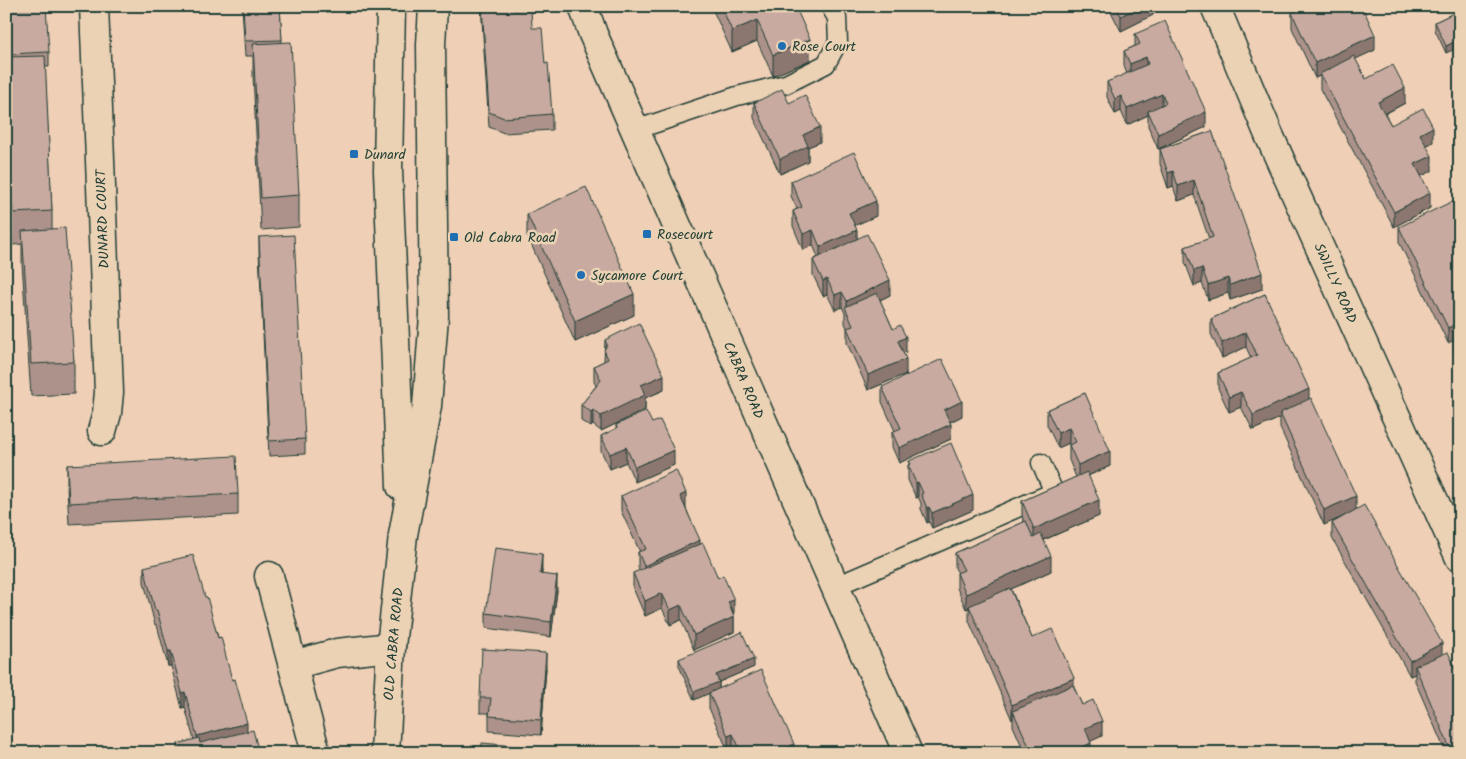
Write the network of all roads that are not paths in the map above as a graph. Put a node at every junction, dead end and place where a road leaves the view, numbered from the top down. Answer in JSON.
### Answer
{"nodes":[{"id":1,"x":94,"y":6,"type":"edge"},
{"id":2,"x":392,"y":6,"type":"edge"},
{"id":3,"x":433,"y":6,"type":"edge"},
{"id":4,"x":583,"y":6,"type":"edge"},
{"id":5,"x":830,"y":6,"type":"edge"},
{"id":6,"x":1215,"y":6,"type":"edge"},
{"id":7,"x":635,"y":130,"type":"junction"},
{"id":8,"x":102,"y":432,"type":"dead end"},
{"id":9,"x":1041,"y":463,"type":"dead end"},
{"id":10,"x":403,"y":535,"type":"junction"},
{"id":11,"x":1460,"y":558,"type":"edge"},
{"id":12,"x":269,"y":576,"type":"dead end"},
{"id":13,"x":834,"y":587,"type":"junction"},
{"id":14,"x":391,"y":647,"type":"junction"},
{"id":15,"x":293,"y":665,"type":"junction"},
{"id":16,"x":316,"y":753,"type":"edge"},
{"id":17,"x":385,"y":753,"type":"edge"},
{"id":18,"x":908,"y":753,"type":"edge"}],
"edges":[{"from":1,"to":8,"type":"main road","name":"DUNARD COURT"},
{"from":2,"to":10,"type":"main road","name":"OLD CABRA ROAD"},
{"from":3,"to":10,"type":"main road","name":"OLD CABRA ROAD"},
{"from":4,"to":7,"type":"main road","name":"CABRA ROAD"},
{"from":5,"to":7,"type":"lane"},
{"from":6,"to":11,"type":"main road","name":"SWILLY ROAD"},
{"from":7,"to":13,"type":"main road","name":"CABRA ROAD"},
{"from":9,"to":13,"type":"lane"},
{"from":10,"to":14,"type":"main road","name":"OLD CABRA ROAD"},
{"from":12,"to":15,"type":"main road"},
{"from":13,"to":18,"type":"main road","name":"CABRA ROAD"},
{"from":14,"to":15,"type":"main road"},
{"from":14,"to":17,"type":"main road","name":"OLD CABRA ROAD"},
{"from":15,"to":16,"type":"main road"}]}
